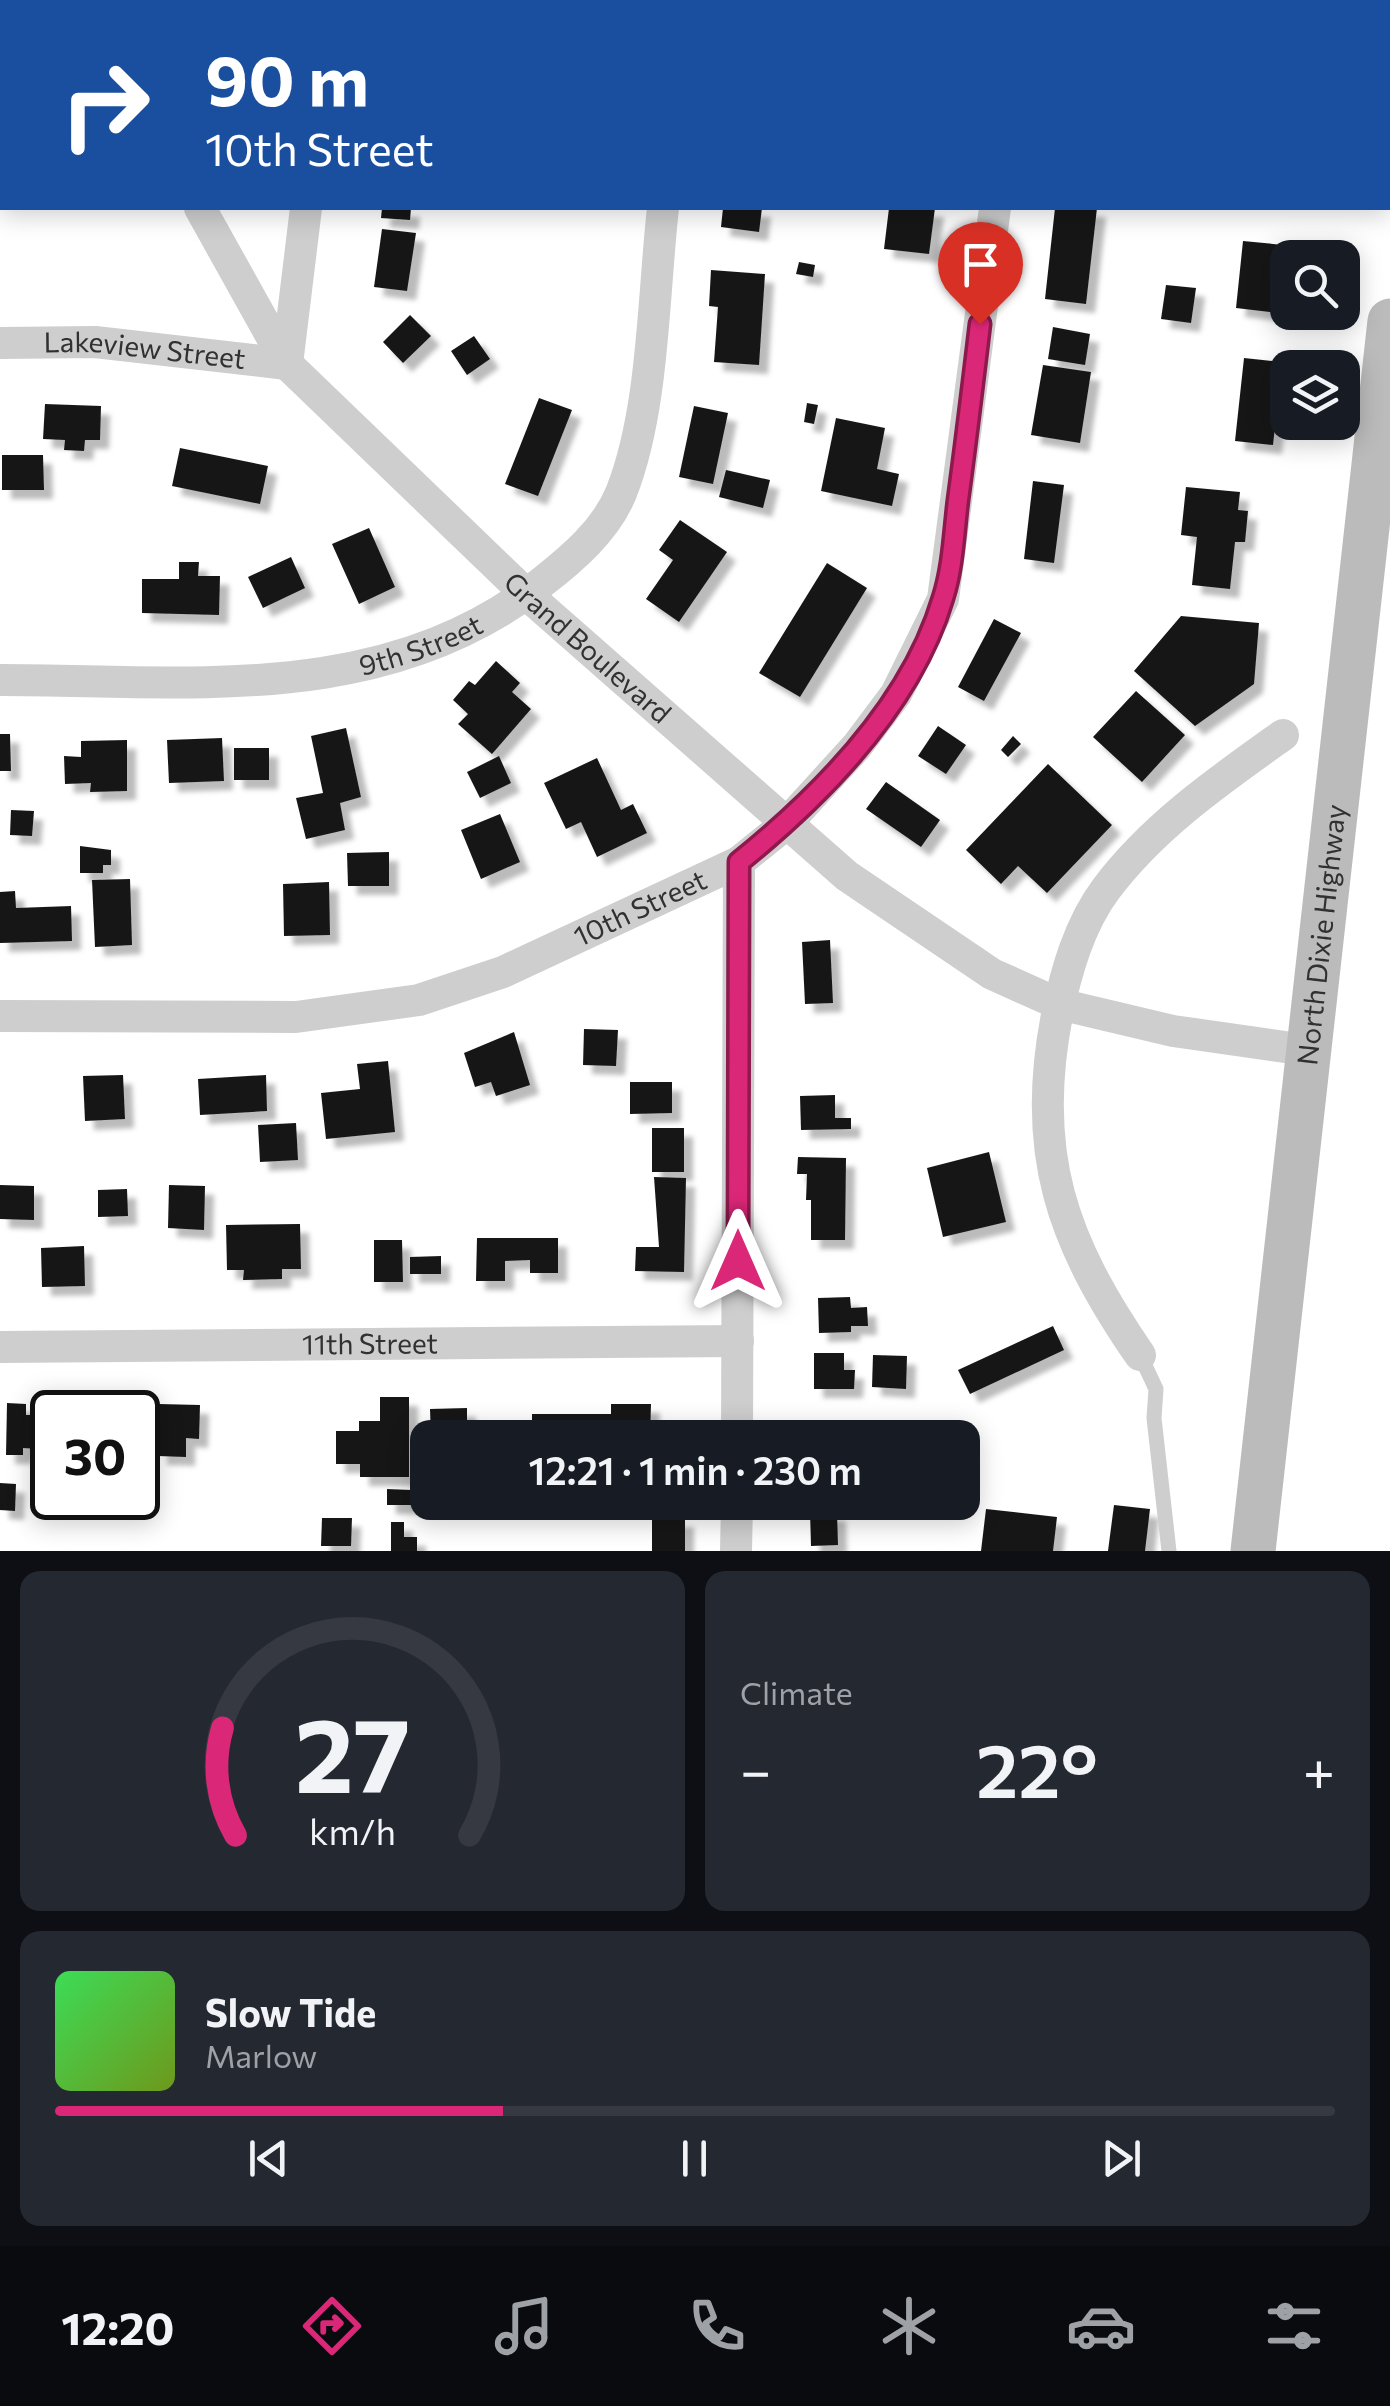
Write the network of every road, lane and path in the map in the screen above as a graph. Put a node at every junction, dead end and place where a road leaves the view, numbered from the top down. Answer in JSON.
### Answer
{"nodes":[{"id":1,"x":201,"y":210,"type":"edge"},
{"id":2,"x":306,"y":210,"type":"edge"},
{"id":3,"x":663,"y":210,"type":"edge"},
{"id":4,"x":996,"y":210,"type":"edge"},
{"id":5,"x":1390,"y":321,"type":"edge"},
{"id":6,"x":0,"y":342,"type":"edge"},
{"id":7,"x":287,"y":364,"type":"junction"},
{"id":8,"x":526,"y":594,"type":"junction"},
{"id":9,"x":0,"y":680,"type":"edge"},
{"id":10,"x":1283,"y":735,"type":"dead end"},
{"id":11,"x":786,"y":824,"type":"junction"},
{"id":12,"x":739,"y":862,"type":"junction"},
{"id":13,"x":1059,"y":1004,"type":"junction"},
{"id":14,"x":0,"y":1016,"type":"edge"},
{"id":15,"x":1306,"y":1050,"type":"junction"},
{"id":16,"x":738,"y":1340,"type":"junction"},
{"id":17,"x":0,"y":1347,"type":"edge"},
{"id":18,"x":1140,"y":1355,"type":"joint"},
{"id":19,"x":737,"y":1420,"type":"edge"},
{"id":20,"x":737,"y":1520,"type":"edge"},
{"id":21,"x":736,"y":1551,"type":"edge"},
{"id":22,"x":1169,"y":1551,"type":"edge"},
{"id":23,"x":1253,"y":1551,"type":"edge"}],
"edges":[{"from":1,"to":7,"type":"street","name":"Grand Boulevard"},
{"from":2,"to":7,"type":"street"},
{"from":3,"to":8,"type":"street","name":"9th Street"},
{"from":4,"to":11,"type":"street","name":"10th Street"},
{"from":5,"to":15,"type":"street","name":"North Dixie Highway"},
{"from":6,"to":7,"type":"street","name":"Lakeview Street"},
{"from":7,"to":8,"type":"street","name":"Grand Boulevard"},
{"from":8,"to":9,"type":"street","name":"9th Street"},
{"from":8,"to":11,"type":"street","name":"Grand Boulevard"},
{"from":10,"to":13,"type":"street"},
{"from":11,"to":12,"type":"street","name":"10th Street"},
{"from":11,"to":13,"type":"street","name":"Grand Boulevard"},
{"from":12,"to":14,"type":"street","name":"10th Street"},
{"from":12,"to":16,"type":"street"},
{"from":13,"to":15,"type":"street","name":"Grand Boulevard"},
{"from":13,"to":18,"type":"street"},
{"from":15,"to":23,"type":"street","name":"North Dixie Highway"},
{"from":16,"to":17,"type":"street","name":"11th Street"},
{"from":16,"to":19,"type":"street"},
{"from":18,"to":22,"type":"lane"},
{"from":20,"to":21,"type":"street"}]}
